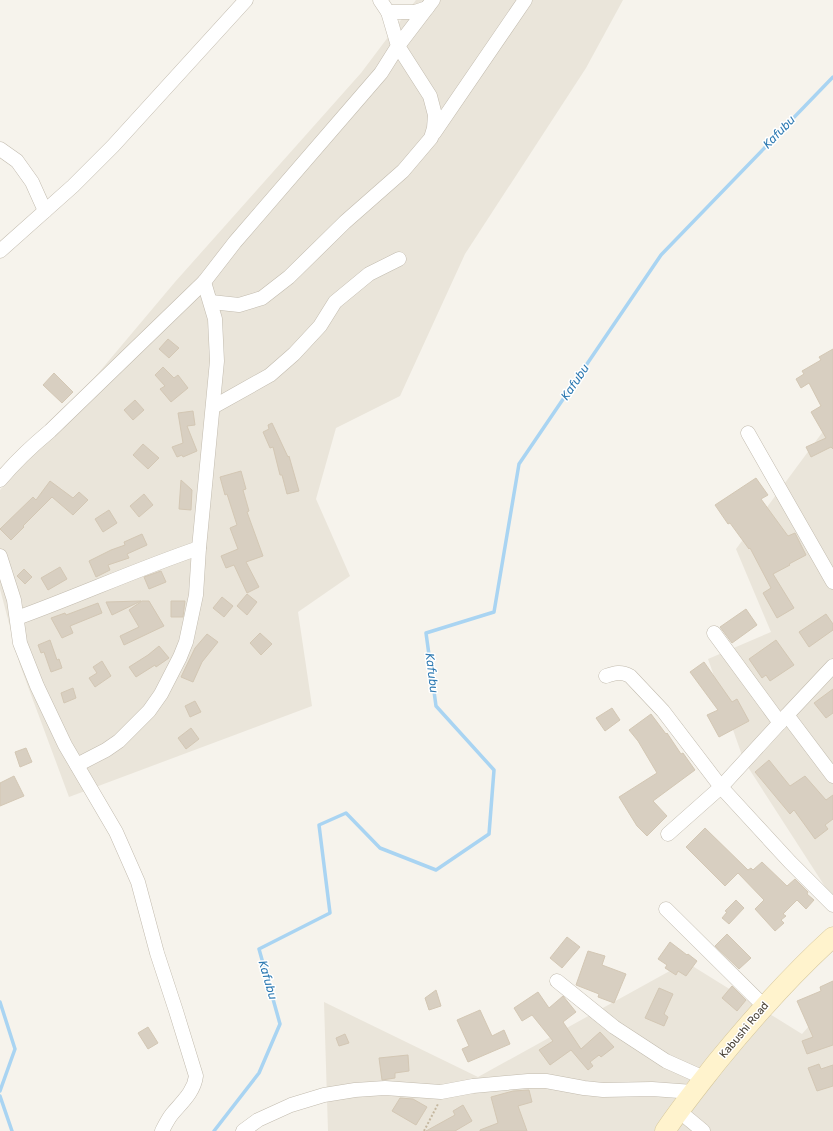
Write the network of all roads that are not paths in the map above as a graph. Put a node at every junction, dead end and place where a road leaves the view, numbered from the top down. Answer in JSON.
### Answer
{"nodes":[{"id":1,"x":246,"y":0,"type":"edge"},
{"id":2,"x":525,"y":0,"type":"edge"},
{"id":3,"x":430,"y":4,"type":"edge"},
{"id":4,"x":384,"y":6,"type":"edge"},
{"id":5,"x":398,"y":46,"type":"junction"},
{"id":6,"x":431,"y":138,"type":"junction"},
{"id":7,"x":0,"y":149,"type":"edge"},
{"id":8,"x":45,"y":211,"type":"junction"},
{"id":9,"x":0,"y":251,"type":"edge"},
{"id":10,"x":399,"y":259,"type":"dead end"},
{"id":11,"x":204,"y":282,"type":"junction"},
{"id":12,"x":211,"y":302,"type":"junction"},
{"id":13,"x":213,"y":407,"type":"junction"},
{"id":14,"x":748,"y":433,"type":"dead end"},
{"id":15,"x":0,"y":480,"type":"edge"},
{"id":16,"x":199,"y":548,"type":"junction"},
{"id":17,"x":0,"y":556,"type":"edge"},
{"id":18,"x":833,"y":582,"type":"edge"},
{"id":19,"x":17,"y":618,"type":"junction"},
{"id":20,"x":714,"y":633,"type":"dead end"},
{"id":21,"x":833,"y":666,"type":"edge"},
{"id":22,"x":606,"y":676,"type":"dead end"},
{"id":23,"x":784,"y":719,"type":"junction"},
{"id":24,"x":77,"y":764,"type":"junction"},
{"id":25,"x":833,"y":776,"type":"edge"},
{"id":26,"x":721,"y":787,"type":"junction"},
{"id":27,"x":668,"y":834,"type":"dead end"},
{"id":28,"x":833,"y":905,"type":"edge"},
{"id":29,"x":666,"y":909,"type":"dead end"},
{"id":30,"x":833,"y":937,"type":"edge"},
{"id":31,"x":557,"y":980,"type":"dead end"},
{"id":32,"x":764,"y":1006,"type":"junction"},
{"id":33,"x":699,"y":1085,"type":"junction"},
{"id":34,"x":679,"y":1111,"type":"junction"},
{"id":35,"x":162,"y":1131,"type":"edge"},
{"id":36,"x":243,"y":1131,"type":"edge"},
{"id":37,"x":665,"y":1131,"type":"edge"},
{"id":38,"x":703,"y":1131,"type":"edge"}],
"edges":[{"from":1,"to":8,"type":"street"},
{"from":2,"to":6,"type":"street"},
{"from":3,"to":4,"type":"street"},
{"from":3,"to":5,"type":"street"},
{"from":4,"to":5,"type":"street"},
{"from":5,"to":6,"type":"street"},
{"from":5,"to":11,"type":"street"},
{"from":6,"to":12,"type":"street"},
{"from":7,"to":8,"type":"street"},
{"from":8,"to":9,"type":"street"},
{"from":10,"to":13,"type":"street"},
{"from":11,"to":12,"type":"street"},
{"from":11,"to":15,"type":"street"},
{"from":12,"to":13,"type":"street"},
{"from":13,"to":16,"type":"street"},
{"from":14,"to":18,"type":"street"},
{"from":16,"to":19,"type":"street"},
{"from":16,"to":24,"type":"street"},
{"from":17,"to":19,"type":"street"},
{"from":19,"to":24,"type":"street"},
{"from":20,"to":23,"type":"street"},
{"from":21,"to":23,"type":"street"},
{"from":22,"to":26,"type":"street"},
{"from":23,"to":25,"type":"street"},
{"from":23,"to":26,"type":"street"},
{"from":24,"to":35,"type":"street"},
{"from":26,"to":27,"type":"street"},
{"from":26,"to":28,"type":"street"},
{"from":29,"to":32,"type":"street"},
{"from":30,"to":32,"type":"main road","name":"Kabushi Road"},
{"from":31,"to":33,"type":"street"},
{"from":32,"to":33,"type":"main road","name":"Kabushi Road"},
{"from":33,"to":34,"type":"main road","name":"Kabushi Road"},
{"from":33,"to":36,"type":"street"},
{"from":34,"to":37,"type":"main road","name":"Kabushi Road"},
{"from":34,"to":38,"type":"street"}]}
